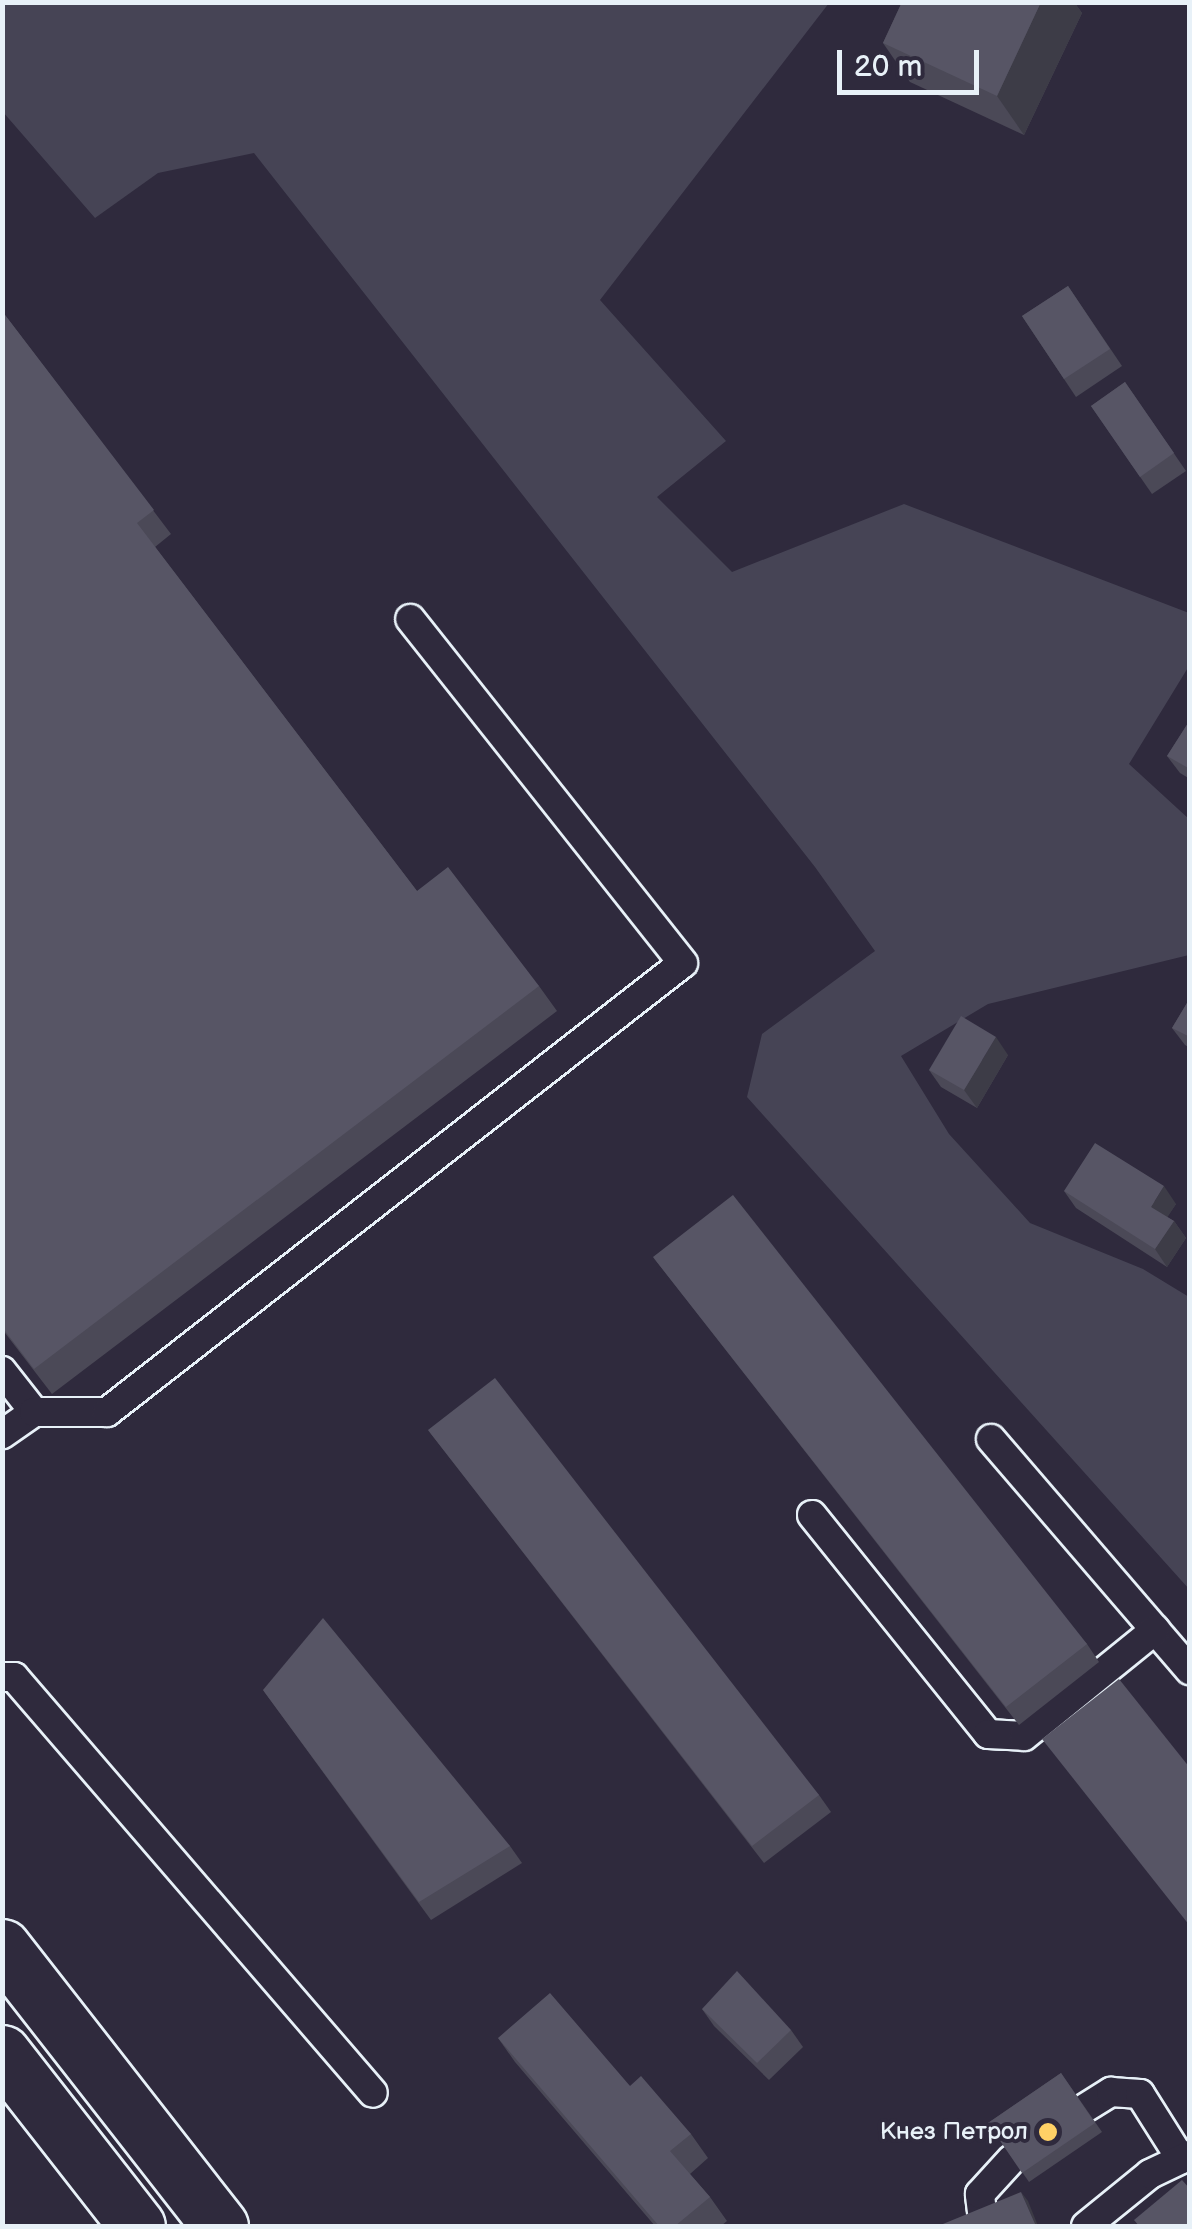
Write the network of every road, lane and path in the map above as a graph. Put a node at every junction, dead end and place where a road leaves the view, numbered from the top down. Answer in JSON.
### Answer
{"nodes":[{"id":1,"x":410,"y":618,"type":"dead end"},
{"id":2,"x":2,"y":1371,"type":"edge"},
{"id":3,"x":34,"y":1412,"type":"junction"},
{"id":4,"x":2,"y":1434,"type":"edge"},
{"id":5,"x":991,"y":1439,"type":"dead end"},
{"id":6,"x":812,"y":1515,"type":"dead end"},
{"id":7,"x":1156,"y":1630,"type":"junction"},
{"id":8,"x":1190,"y":1670,"type":"edge"},
{"id":9,"x":2,"y":1678,"type":"edge"},
{"id":10,"x":2,"y":1947,"type":"edge"},
{"id":11,"x":2,"y":2054,"type":"edge"},
{"id":12,"x":372,"y":2093,"type":"dead end"},
{"id":13,"x":1085,"y":2108,"type":"edge"},
{"id":14,"x":1185,"y":2157,"type":"edge"},
{"id":15,"x":1012,"y":2159,"type":"edge"},
{"id":16,"x":983,"y":2220,"type":"edge"},
{"id":17,"x":137,"y":2226,"type":"edge"},
{"id":18,"x":220,"y":2226,"type":"edge"},
{"id":19,"x":1086,"y":2226,"type":"edge"}],
"edges":[{"from":1,"to":3,"type":"lane"},
{"from":2,"to":3,"type":"lane"},
{"from":3,"to":4,"type":"lane"},
{"from":5,"to":7,"type":"lane"},
{"from":6,"to":7,"type":"lane"},
{"from":7,"to":8,"type":"lane"},
{"from":9,"to":12,"type":"lane"},
{"from":10,"to":18,"type":"street"},
{"from":11,"to":17,"type":"street"},
{"from":13,"to":14,"type":"lane"},
{"from":14,"to":19,"type":"lane"},
{"from":15,"to":16,"type":"lane"}]}
